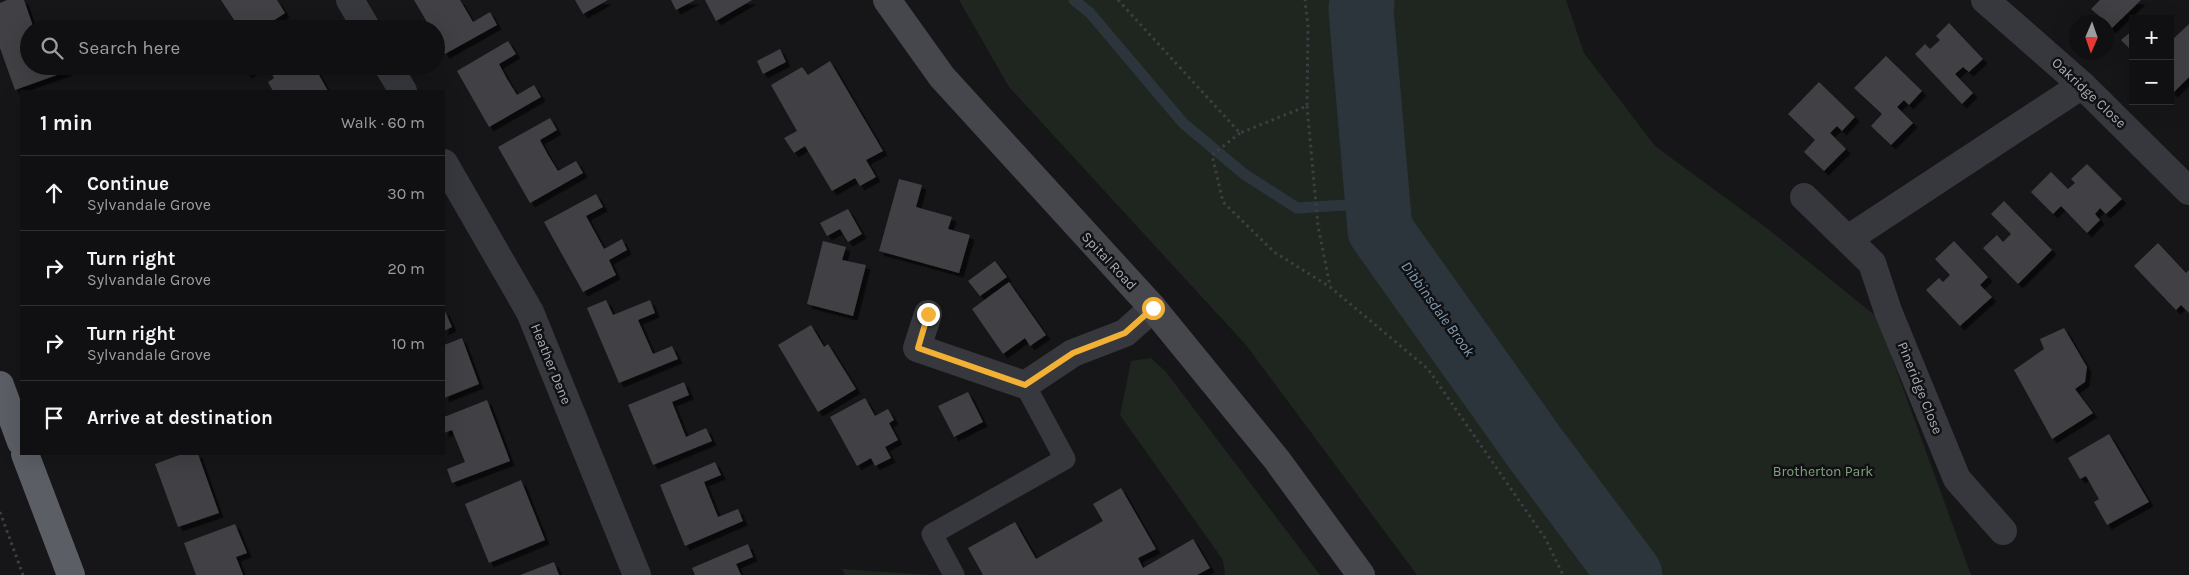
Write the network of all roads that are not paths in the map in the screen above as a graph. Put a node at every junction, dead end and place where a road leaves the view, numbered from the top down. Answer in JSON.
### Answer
{"nodes":[{"id":1,"x":350,"y":0,"type":"edge"},
{"id":2,"x":887,"y":0,"type":"edge"},
{"id":3,"x":1985,"y":0,"type":"edge"},
{"id":4,"x":362,"y":20,"type":"edge"},
{"id":5,"x":393,"y":75,"type":"edge"},
{"id":6,"x":2082,"y":85,"type":"junction"},
{"id":7,"x":402,"y":90,"type":"edge"},
{"id":8,"x":445,"y":164,"type":"edge"},
{"id":9,"x":2189,"y":191,"type":"edge"},
{"id":10,"x":1804,"y":197,"type":"dead end"},
{"id":11,"x":1848,"y":239,"type":"junction"},
{"id":12,"x":1153,"y":308,"type":"junction"},
{"id":13,"x":928,"y":314,"type":"dead end"},
{"id":14,"x":0,"y":385,"type":"edge"},
{"id":15,"x":1025,"y":385,"type":"junction"},
{"id":16,"x":20,"y":439,"type":"edge"},
{"id":17,"x":25,"y":455,"type":"edge"},
{"id":18,"x":2003,"y":531,"type":"dead end"},
{"id":19,"x":71,"y":575,"type":"edge"},
{"id":20,"x":637,"y":575,"type":"edge"},
{"id":21,"x":954,"y":575,"type":"edge"},
{"id":22,"x":1360,"y":575,"type":"edge"}],
"edges":[{"from":1,"to":4,"type":"street"},
{"from":2,"to":12,"type":"main road","name":"Spital Road"},
{"from":3,"to":6,"type":"street","name":"Oakridge Close"},
{"from":5,"to":7,"type":"street"},
{"from":6,"to":9,"type":"street","name":"Oakridge Close"},
{"from":6,"to":11,"type":"street"},
{"from":8,"to":20,"type":"street","name":"Heather Dene"},
{"from":10,"to":11,"type":"street","name":"Pineridge Close"},
{"from":11,"to":18,"type":"street","name":"Pineridge Close"},
{"from":12,"to":15,"type":"street"},
{"from":12,"to":22,"type":"main road","name":"Spital Road"},
{"from":13,"to":15,"type":"street"},
{"from":14,"to":16,"type":"highway"},
{"from":15,"to":21,"type":"lane"},
{"from":17,"to":19,"type":"highway"}]}
